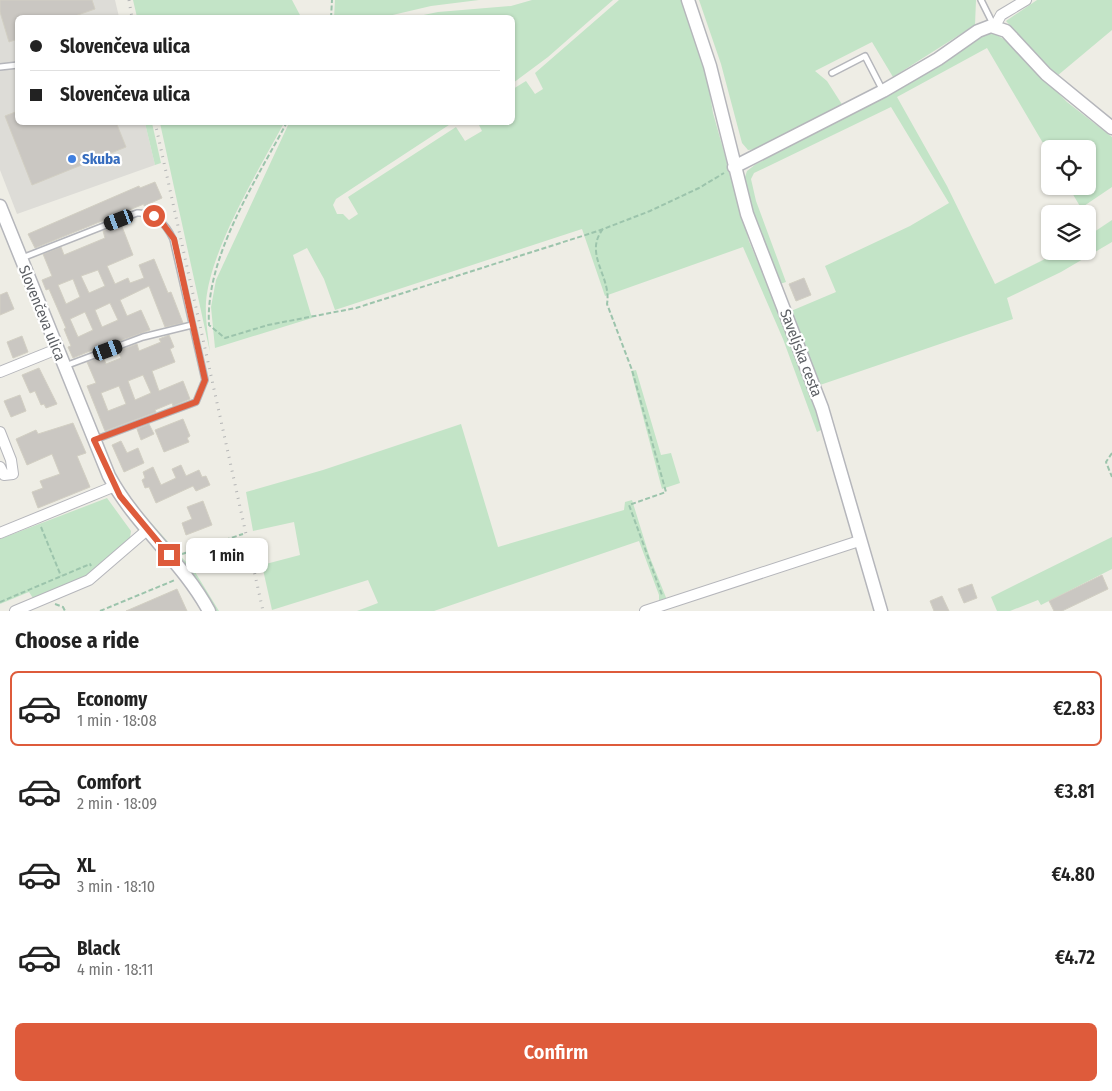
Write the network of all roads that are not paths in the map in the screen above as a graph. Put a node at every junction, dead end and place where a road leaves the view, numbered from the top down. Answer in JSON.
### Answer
{"nodes":[{"id":1,"x":688,"y":0,"type":"edge"},
{"id":2,"x":981,"y":0,"type":"edge"},
{"id":3,"x":1026,"y":0,"type":"edge"},
{"id":4,"x":994,"y":26,"type":"junction"},
{"id":5,"x":15,"y":65,"type":"edge"},
{"id":6,"x":0,"y":67,"type":"edge"},
{"id":7,"x":832,"y":73,"type":"dead end"},
{"id":8,"x":883,"y":91,"type":"junction"},
{"id":9,"x":1112,"y":128,"type":"edge"},
{"id":10,"x":734,"y":167,"type":"junction"},
{"id":11,"x":1,"y":213,"type":"edge"},
{"id":12,"x":20,"y":259,"type":"junction"},
{"id":13,"x":192,"y":325,"type":"junction"},
{"id":14,"x":57,"y":349,"type":"junction"},
{"id":15,"x":64,"y":367,"type":"junction"},
{"id":16,"x":0,"y":372,"type":"edge"},
{"id":17,"x":0,"y":432,"type":"edge"},
{"id":18,"x":94,"y":440,"type":"junction"},
{"id":19,"x":0,"y":467,"type":"edge"},
{"id":20,"x":115,"y":486,"type":"junction"},
{"id":21,"x":147,"y":530,"type":"junction"},
{"id":22,"x":0,"y":533,"type":"edge"},
{"id":23,"x":859,"y":541,"type":"junction"},
{"id":24,"x":15,"y":611,"type":"edge"},
{"id":25,"x":209,"y":611,"type":"edge"},
{"id":26,"x":644,"y":611,"type":"edge"},
{"id":27,"x":881,"y":611,"type":"edge"}],
"edges":[{"from":1,"to":10,"type":"street","name":"Saveljska cesta"},
{"from":2,"to":4,"type":"lane"},
{"from":3,"to":4,"type":"street"},
{"from":4,"to":8,"type":"street"},
{"from":4,"to":9,"type":"street"},
{"from":5,"to":6,"type":"lane"},
{"from":7,"to":8,"type":"lane"},
{"from":8,"to":10,"type":"street"},
{"from":10,"to":23,"type":"street","name":"Saveljska cesta"},
{"from":11,"to":12,"type":"street","name":"Slovenčeva ulica"},
{"from":12,"to":13,"type":"lane","name":"Slovenčeva ulica"},
{"from":12,"to":14,"type":"street","name":"Slovenčeva ulica"},
{"from":13,"to":15,"type":"lane","name":"Slovenčeva ulica"},
{"from":13,"to":18,"type":"lane","name":"Slovenčeva ulica"},
{"from":14,"to":15,"type":"street","name":"Slovenčeva ulica"},
{"from":14,"to":16,"type":"street"},
{"from":15,"to":18,"type":"street","name":"Slovenčeva ulica"},
{"from":17,"to":19,"type":"street"},
{"from":18,"to":20,"type":"street","name":"Slovenčeva ulica"},
{"from":20,"to":21,"type":"street","name":"Slovenčeva ulica"},
{"from":20,"to":22,"type":"street"},
{"from":21,"to":24,"type":"street"},
{"from":21,"to":25,"type":"street","name":"Slovenčeva ulica"},
{"from":23,"to":26,"type":"street"},
{"from":23,"to":27,"type":"street","name":"Saveljska cesta"}]}
